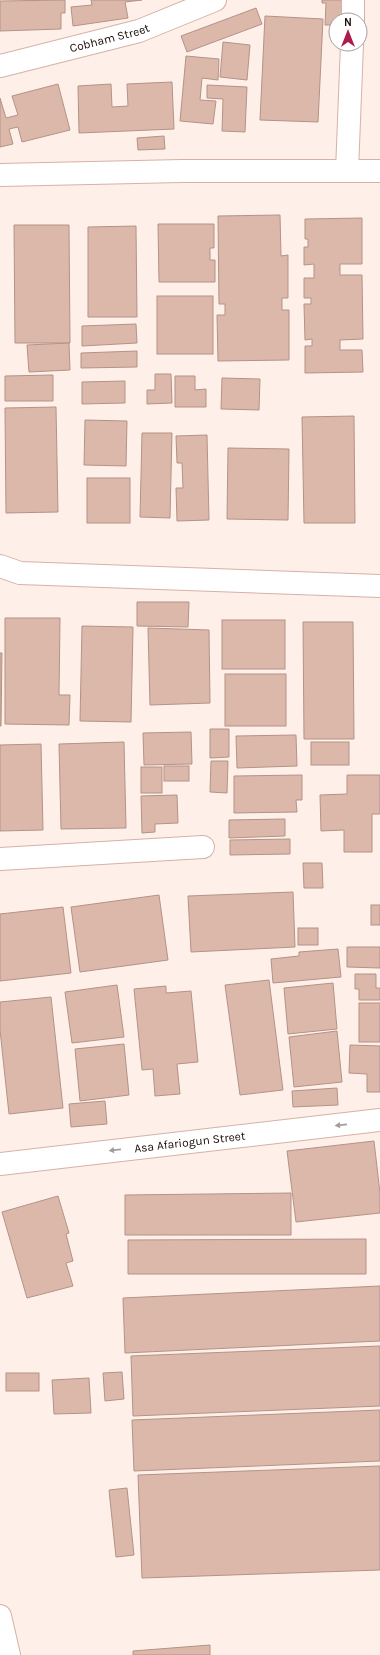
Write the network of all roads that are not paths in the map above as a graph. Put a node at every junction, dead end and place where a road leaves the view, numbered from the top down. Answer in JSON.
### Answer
{"nodes":[{"id":1,"x":215,"y":0,"type":"edge"},
{"id":2,"x":353,"y":0,"type":"edge"},
{"id":3,"x":353,"y":12,"type":"edge"},
{"id":4,"x":352,"y":52,"type":"edge"},
{"id":5,"x":0,"y":66,"type":"edge"},
{"id":6,"x":347,"y":171,"type":"junction"},
{"id":7,"x":380,"y":171,"type":"edge"},
{"id":8,"x":0,"y":175,"type":"edge"},
{"id":9,"x":0,"y":566,"type":"edge"},
{"id":10,"x":380,"y":586,"type":"edge"},
{"id":11,"x":203,"y":847,"type":"dead end"},
{"id":12,"x":0,"y":859,"type":"edge"},
{"id":13,"x":380,"y":1120,"type":"edge"},
{"id":14,"x":0,"y":1164,"type":"edge"},
{"id":15,"x":0,"y":1616,"type":"edge"},
{"id":16,"x":9,"y":1655,"type":"edge"}],
"edges":[{"from":1,"to":5,"type":"street","name":"Cobham Street"},
{"from":2,"to":3,"type":"street"},
{"from":4,"to":6,"type":"street"},
{"from":6,"to":7,"type":"street"},
{"from":6,"to":8,"type":"street"},
{"from":9,"to":10,"type":"street"},
{"from":11,"to":12,"type":"street"},
{"from":13,"to":14,"type":"street","name":"Asa Afariogun Street","one_way":true},
{"from":15,"to":16,"type":"street"}]}
